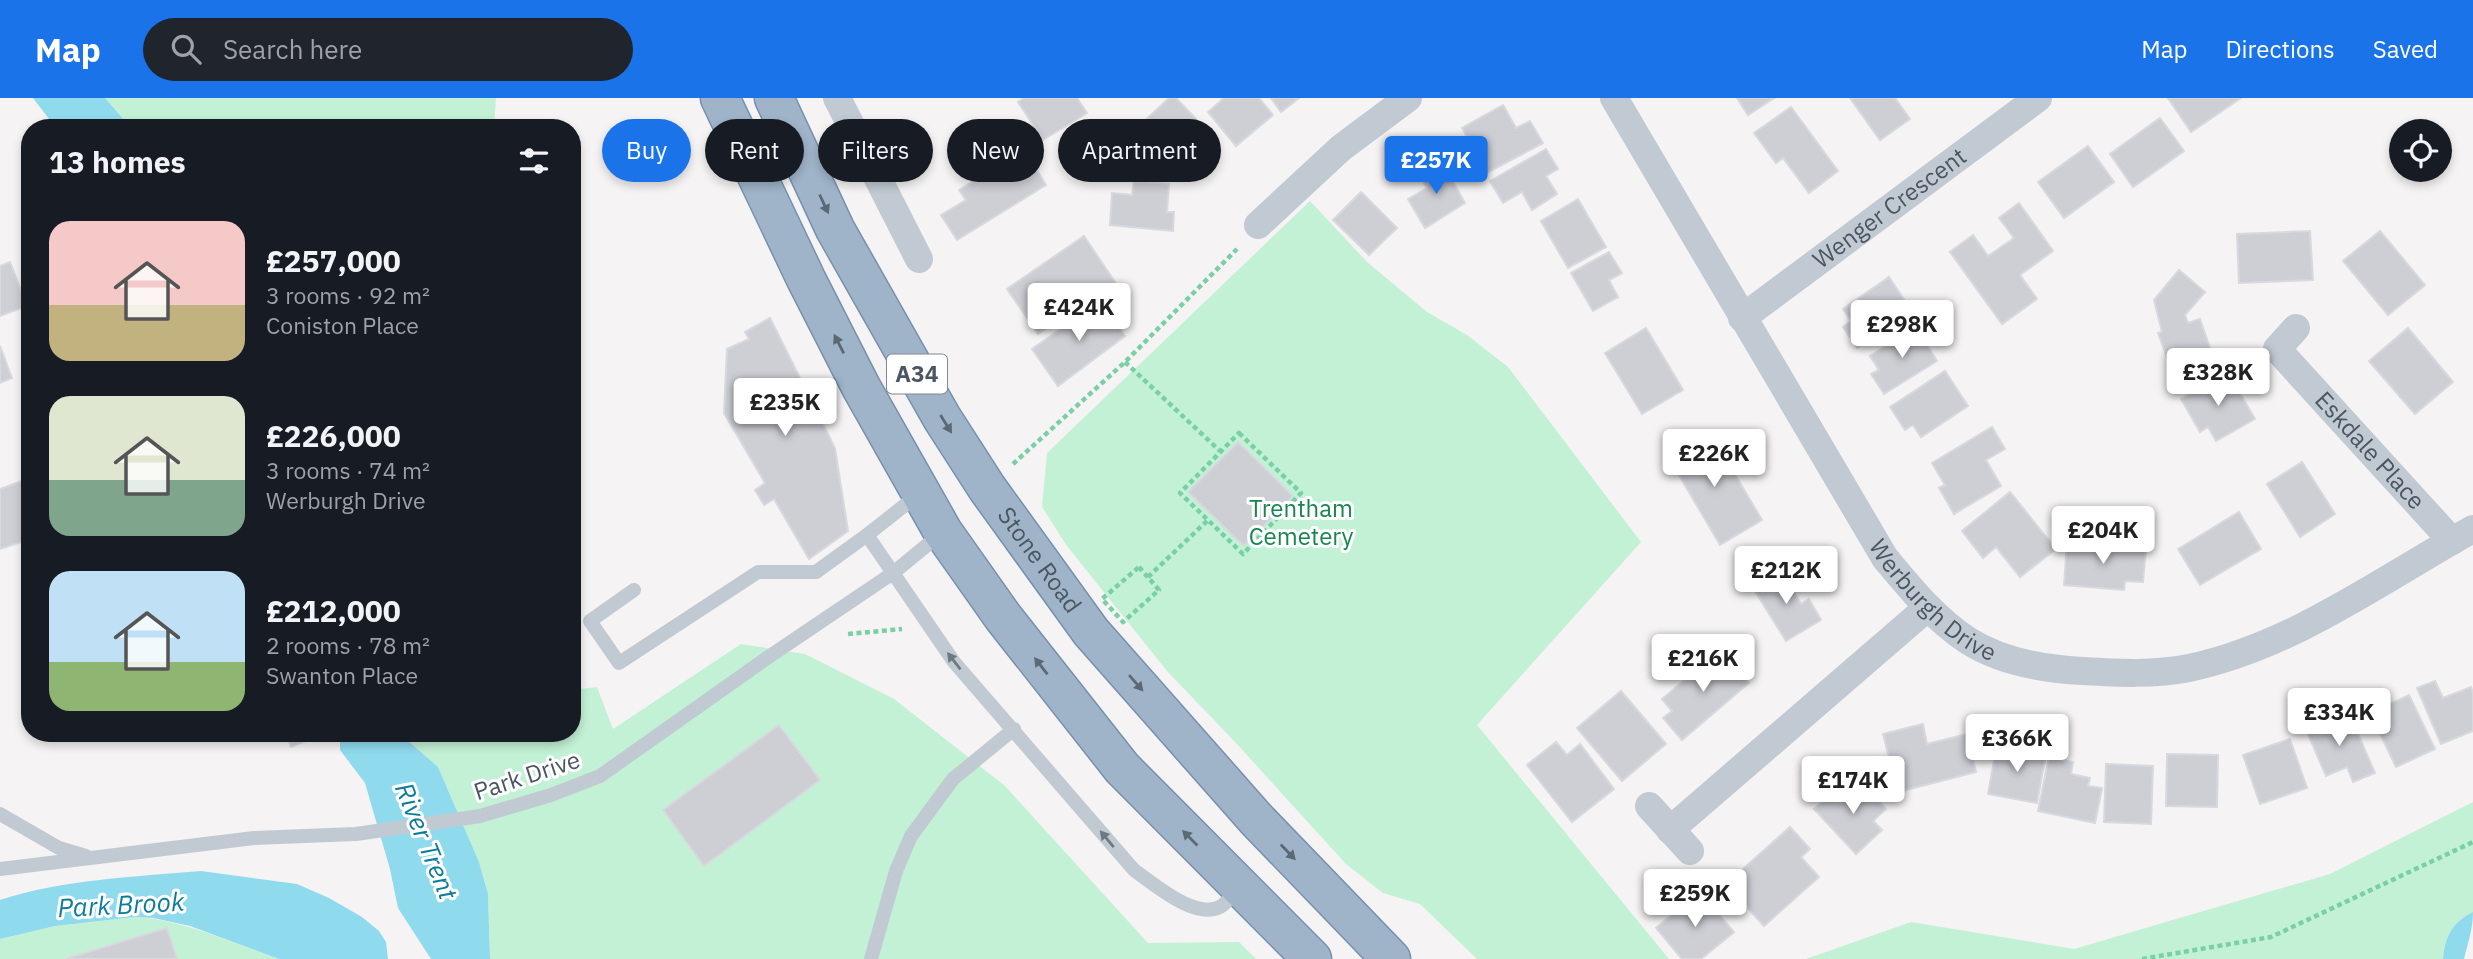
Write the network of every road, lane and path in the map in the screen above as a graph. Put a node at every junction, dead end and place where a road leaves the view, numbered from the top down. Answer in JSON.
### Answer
{"nodes":[{"id":1,"x":720,"y":98,"type":"edge"},
{"id":2,"x":774,"y":98,"type":"edge"},
{"id":3,"x":837,"y":98,"type":"edge"},
{"id":4,"x":1408,"y":98,"type":"edge"},
{"id":5,"x":1614,"y":98,"type":"edge"},
{"id":6,"x":2038,"y":98,"type":"edge"},
{"id":7,"x":1258,"y":225,"type":"joint"},
{"id":8,"x":919,"y":259,"type":"dead end"},
{"id":9,"x":1742,"y":318,"type":"junction"},
{"id":10,"x":2295,"y":328,"type":"dead end"},
{"id":11,"x":1125,"y":362,"type":"junction"},
{"id":12,"x":1220,"y":452,"type":"junction"},
{"id":13,"x":987,"y":488,"type":"junction"},
{"id":14,"x":920,"y":494,"type":"junction"},
{"id":15,"x":1208,"y":520,"type":"junction"},
{"id":16,"x":943,"y":532,"type":"junction"},
{"id":17,"x":2463,"y":535,"type":"edge"},
{"id":18,"x":867,"y":536,"type":"junction"},
{"id":19,"x":893,"y":573,"type":"junction"},
{"id":20,"x":1148,"y":578,"type":"junction"},
{"id":21,"x":634,"y":590,"type":"dead end"},
{"id":22,"x":1927,"y":608,"type":"junction"},
{"id":23,"x":1014,"y":729,"type":"junction"},
{"id":24,"x":1649,"y":806,"type":"dead end"},
{"id":25,"x":0,"y":814,"type":"edge"},
{"id":26,"x":1670,"y":830,"type":"junction"},
{"id":27,"x":2473,"y":842,"type":"edge"},
{"id":28,"x":1690,"y":851,"type":"dead end"},
{"id":29,"x":90,"y":857,"type":"junction"},
{"id":30,"x":0,"y":869,"type":"edge"},
{"id":31,"x":1238,"y":887,"type":"junction"},
{"id":32,"x":871,"y":959,"type":"edge"},
{"id":33,"x":1312,"y":959,"type":"edge"},
{"id":34,"x":1391,"y":959,"type":"edge"},
{"id":35,"x":2142,"y":959,"type":"edge"}],
"edges":[{"from":14,"to":1,"type":"highway","number":"A34","one_way":true},
{"from":2,"to":13,"type":"highway","name":"Stone Road","number":"A34","one_way":true},
{"from":3,"to":8,"type":"street"},
{"from":4,"to":7,"type":"street"},
{"from":5,"to":9,"type":"street","name":"Werburgh Drive"},
{"from":6,"to":9,"type":"street","name":"Wenger Crescent"},
{"from":7,"to":11,"type":"path"},
{"from":9,"to":22,"type":"street","name":"Werburgh Drive"},
{"from":10,"to":17,"type":"street","name":"Eskdale Place"},
{"from":11,"to":12,"type":"path"},
{"from":11,"to":13,"type":"path"},
{"from":12,"to":15,"type":"path"},
{"from":12,"to":15,"type":"path"},
{"from":13,"to":34,"type":"highway","name":"Stone Road","number":"A34","one_way":true},
{"from":14,"to":16,"type":"highway","number":"A34"},
{"from":14,"to":18,"type":"lane"},
{"from":15,"to":20,"type":"path"},
{"from":16,"to":19,"type":"lane","name":"Park Drive"},
{"from":31,"to":16,"type":"highway","number":"A34","one_way":true},
{"from":17,"to":22,"type":"street","name":"Werburgh Drive"},
{"from":18,"to":19,"type":"lane"},
{"from":18,"to":21,"type":"lane"},
{"from":23,"to":19,"type":"lane","one_way":true},
{"from":19,"to":29,"type":"lane","name":"Park Drive"},
{"from":20,"to":20,"type":"path"},
{"from":22,"to":26,"type":"street"},
{"from":31,"to":23,"type":"lane","one_way":true},
{"from":23,"to":32,"type":"lane"},
{"from":24,"to":26,"type":"street"},
{"from":25,"to":29,"type":"lane","name":"Park Drive"},
{"from":26,"to":28,"type":"street"},
{"from":27,"to":35,"type":"path"},
{"from":29,"to":30,"type":"lane","name":"Park Drive"},
{"from":31,"to":33,"type":"highway","number":"A34"}]}
